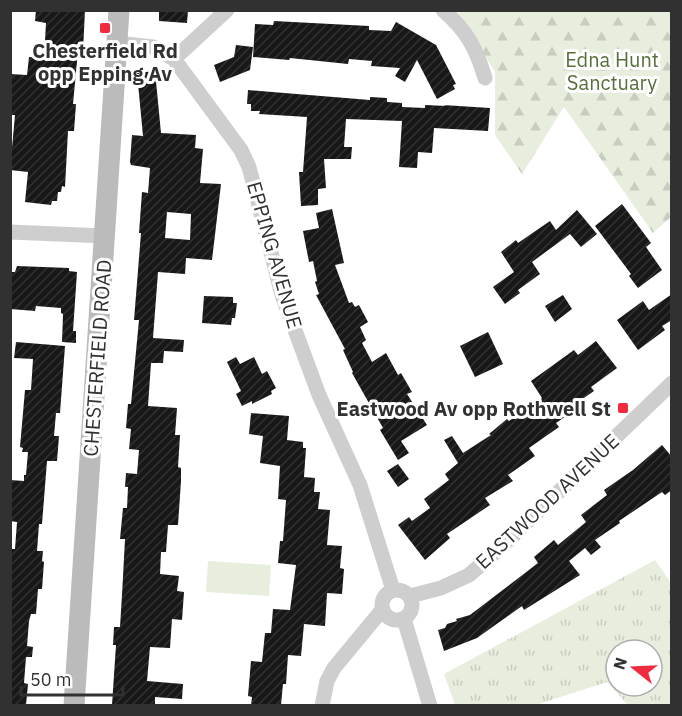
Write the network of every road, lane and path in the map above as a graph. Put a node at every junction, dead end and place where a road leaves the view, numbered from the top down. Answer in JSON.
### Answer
{"nodes":[{"id":1,"x":119,"y":10,"type":"edge"},
{"id":2,"x":227,"y":10,"type":"edge"},
{"id":3,"x":443,"y":10,"type":"edge"},
{"id":4,"x":117,"y":43,"type":"junction"},
{"id":5,"x":174,"y":59,"type":"junction"},
{"id":6,"x":485,"y":78,"type":"dead end"},
{"id":7,"x":10,"y":232,"type":"edge"},
{"id":8,"x":105,"y":236,"type":"junction"},
{"id":9,"x":672,"y":383,"type":"edge"},
{"id":10,"x":393,"y":590,"type":"junction"},
{"id":11,"x":410,"y":596,"type":"junction"},
{"id":12,"x":382,"y":610,"type":"junction"},
{"id":13,"x":404,"y":620,"type":"junction"},
{"id":14,"x":74,"y":705,"type":"edge"},
{"id":15,"x":322,"y":705,"type":"edge"},
{"id":16,"x":430,"y":705,"type":"edge"}],
"edges":[{"from":1,"to":4,"type":"street","name":"CHESTERFIELD ROAD"},
{"from":2,"to":5,"type":"street"},
{"from":3,"to":6,"type":"street"},
{"from":4,"to":5,"type":"street","name":"EPPING AVENUE"},
{"from":4,"to":8,"type":"street","name":"CHESTERFIELD ROAD"},
{"from":5,"to":10,"type":"street","name":"EPPING AVENUE"},
{"from":7,"to":8,"type":"street"},
{"from":8,"to":14,"type":"street","name":"CHESTERFIELD ROAD"},
{"from":9,"to":11,"type":"street","name":"EASTWOOD AVENUE"},
{"from":10,"to":11,"type":"street"},
{"from":10,"to":12,"type":"street"},
{"from":11,"to":13,"type":"street"},
{"from":12,"to":13,"type":"street"},
{"from":12,"to":15,"type":"street"},
{"from":13,"to":16,"type":"street"}]}
